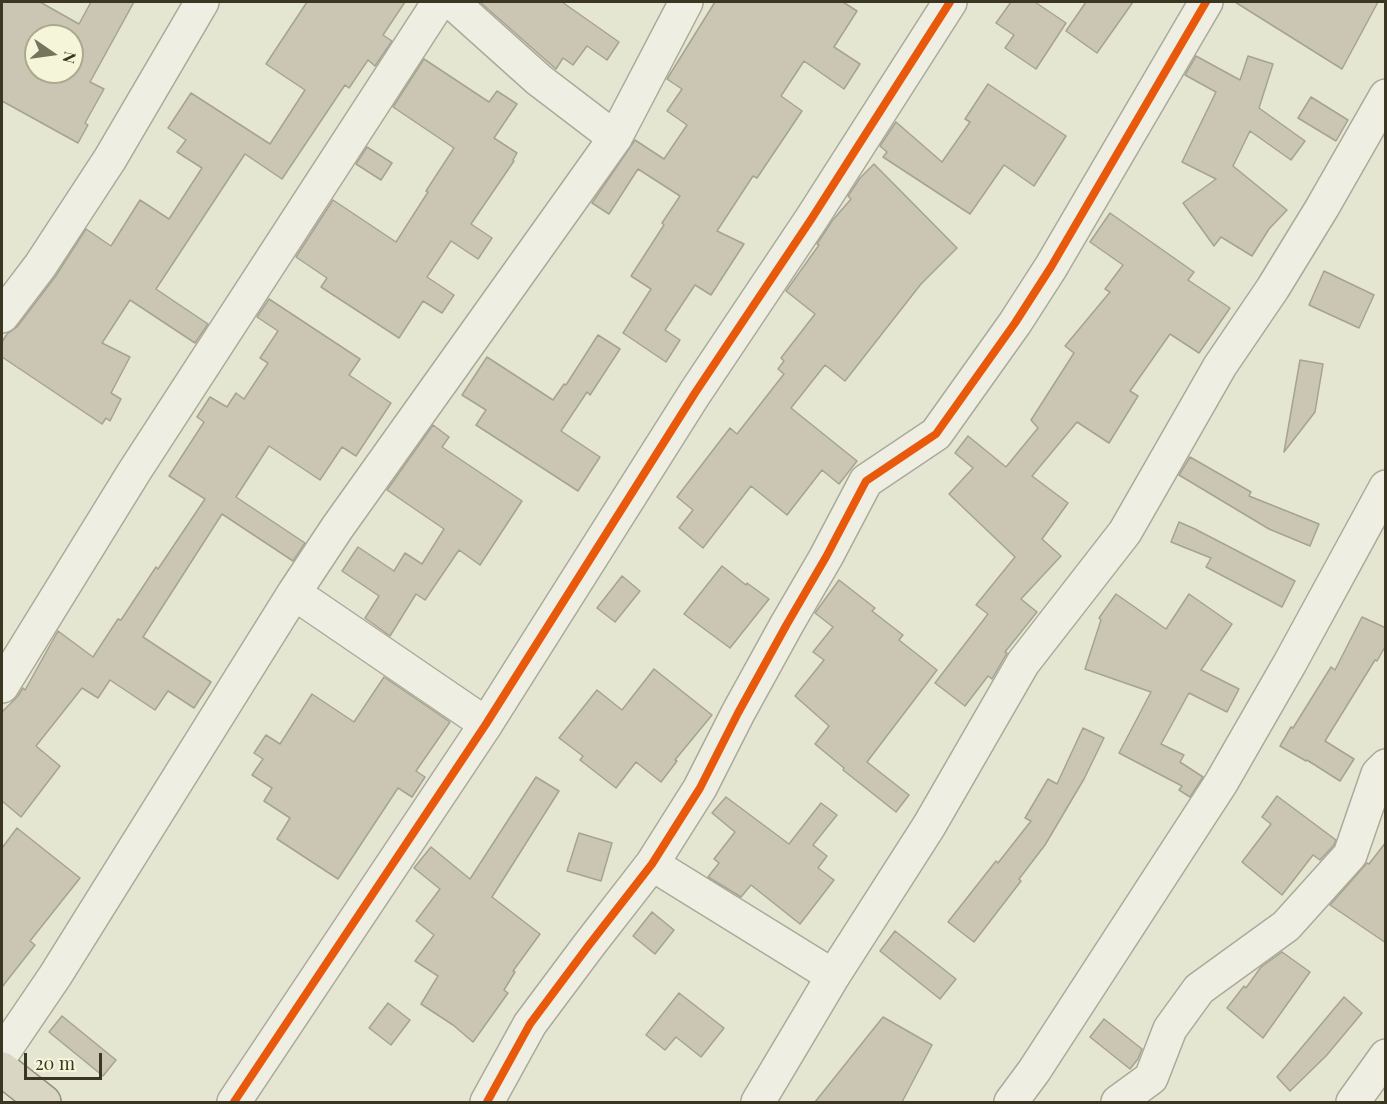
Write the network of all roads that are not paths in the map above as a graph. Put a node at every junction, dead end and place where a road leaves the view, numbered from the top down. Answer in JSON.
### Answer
{"nodes":[{"id":1,"x":202,"y":2,"type":"edge"},
{"id":2,"x":439,"y":2,"type":"edge"},
{"id":3,"x":452,"y":2,"type":"edge"},
{"id":4,"x":686,"y":2,"type":"edge"},
{"id":5,"x":950,"y":2,"type":"edge"},
{"id":6,"x":1206,"y":2,"type":"edge"},
{"id":7,"x":1386,"y":96,"type":"edge"},
{"id":8,"x":615,"y":138,"type":"junction"},
{"id":9,"x":2,"y":316,"type":"edge"},
{"id":10,"x":1386,"y":487,"type":"edge"},
{"id":11,"x":294,"y":593,"type":"junction"},
{"id":12,"x":2,"y":686,"type":"edge"},
{"id":13,"x":486,"y":724,"type":"junction"},
{"id":14,"x":1386,"y":766,"type":"edge"},
{"id":15,"x":652,"y":864,"type":"junction"},
{"id":16,"x":833,"y":976,"type":"junction"},
{"id":17,"x":2,"y":1054,"type":"edge"},
{"id":18,"x":1386,"y":1056,"type":"edge"},
{"id":19,"x":2,"y":1069,"type":"edge"},
{"id":20,"x":44,"y":1102,"type":"edge"},
{"id":21,"x":234,"y":1102,"type":"edge"},
{"id":22,"x":487,"y":1102,"type":"edge"},
{"id":23,"x":758,"y":1102,"type":"edge"},
{"id":24,"x":1011,"y":1102,"type":"edge"},
{"id":25,"x":1118,"y":1102,"type":"edge"},
{"id":26,"x":1353,"y":1102,"type":"edge"}],
"edges":[{"from":1,"to":9,"type":"street"},
{"from":2,"to":12,"type":"street"},
{"from":3,"to":8,"type":"street"},
{"from":4,"to":8,"type":"street"},
{"from":5,"to":13,"type":"street"},
{"from":6,"to":15,"type":"street"},
{"from":7,"to":16,"type":"street"},
{"from":8,"to":11,"type":"street"},
{"from":10,"to":24,"type":"street"},
{"from":11,"to":13,"type":"street"},
{"from":11,"to":17,"type":"street"},
{"from":13,"to":21,"type":"street"},
{"from":14,"to":25,"type":"street"},
{"from":15,"to":16,"type":"street"},
{"from":15,"to":22,"type":"street"},
{"from":16,"to":23,"type":"street"},
{"from":18,"to":26,"type":"street"},
{"from":19,"to":20,"type":"highway"}]}
